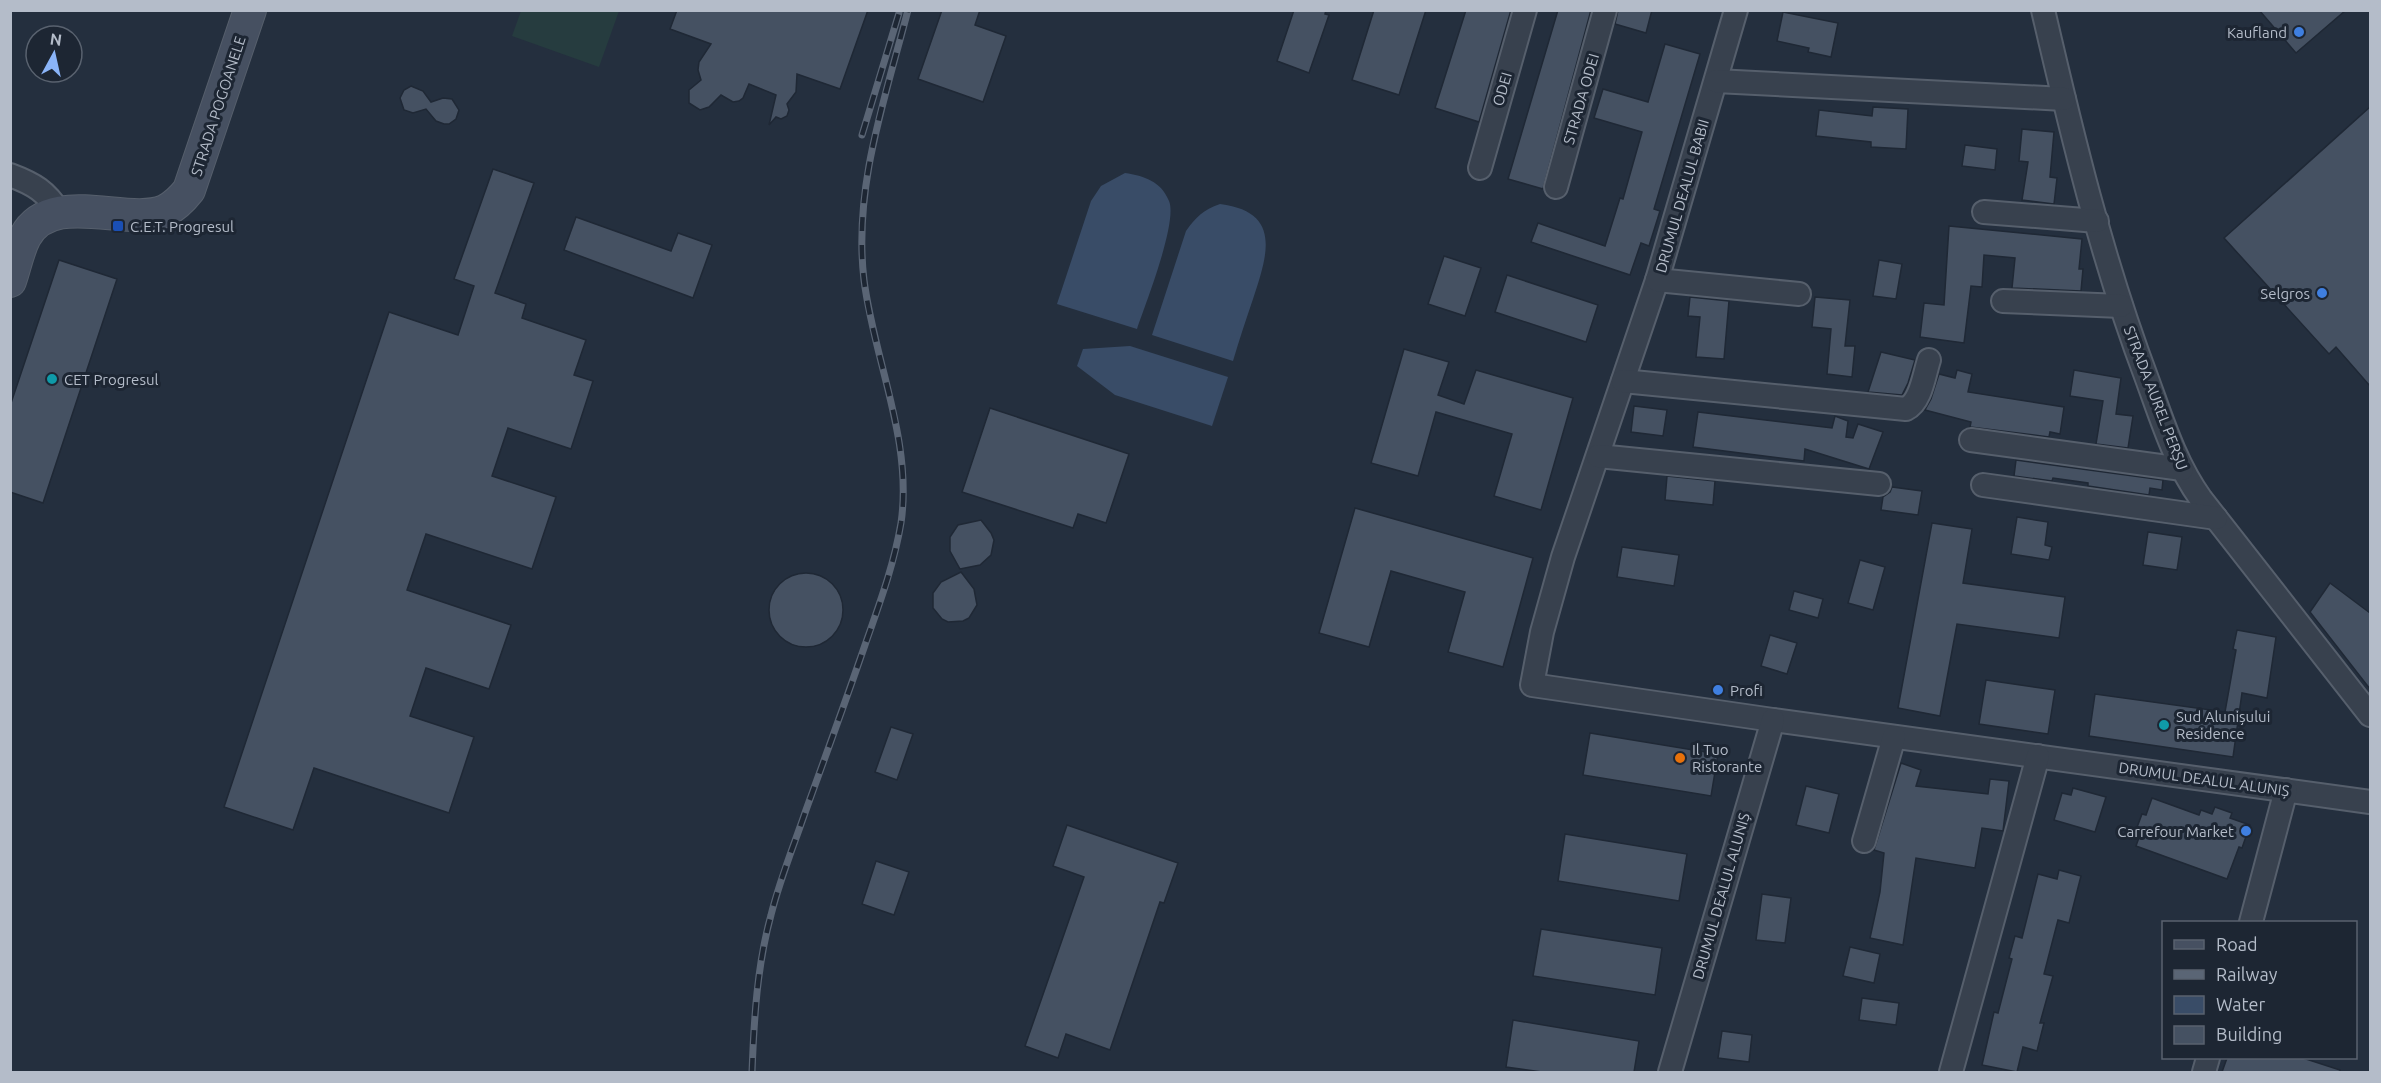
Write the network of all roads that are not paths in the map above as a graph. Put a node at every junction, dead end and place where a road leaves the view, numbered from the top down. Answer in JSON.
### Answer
{"nodes":[{"id":1,"x":250,"y":10,"type":"edge"},
{"id":2,"x":1525,"y":10,"type":"edge"},
{"id":3,"x":1605,"y":10,"type":"edge"},
{"id":4,"x":1736,"y":10,"type":"edge"},
{"id":5,"x":2043,"y":10,"type":"edge"},
{"id":6,"x":1716,"y":81,"type":"junction"},
{"id":7,"x":2064,"y":99,"type":"junction"},
{"id":8,"x":1480,"y":168,"type":"dead end"},
{"id":9,"x":10,"y":175,"type":"edge"},
{"id":10,"x":1556,"y":187,"type":"dead end"},
{"id":11,"x":1984,"y":212,"type":"dead end"},
{"id":12,"x":60,"y":213,"type":"junction"},
{"id":13,"x":2097,"y":221,"type":"junction"},
{"id":14,"x":1657,"y":280,"type":"junction"},
{"id":15,"x":10,"y":281,"type":"edge"},
{"id":16,"x":1799,"y":294,"type":"dead end"},
{"id":17,"x":2003,"y":301,"type":"dead end"},
{"id":18,"x":2121,"y":306,"type":"junction"},
{"id":19,"x":1929,"y":360,"type":"dead end"},
{"id":20,"x":1623,"y":381,"type":"junction"},
{"id":21,"x":1971,"y":440,"type":"dead end"},
{"id":22,"x":1598,"y":456,"type":"junction"},
{"id":23,"x":2182,"y":469,"type":"junction"},
{"id":24,"x":1879,"y":484,"type":"dead end"},
{"id":25,"x":1983,"y":485,"type":"dead end"},
{"id":26,"x":2216,"y":518,"type":"junction"},
{"id":27,"x":1532,"y":685,"type":"joint"},
{"id":28,"x":2370,"y":715,"type":"edge"},
{"id":29,"x":1773,"y":720,"type":"junction"},
{"id":30,"x":1894,"y":737,"type":"junction"},
{"id":31,"x":2038,"y":756,"type":"junction"},
{"id":32,"x":2286,"y":790,"type":"junction"},
{"id":33,"x":2370,"y":802,"type":"edge"},
{"id":34,"x":1864,"y":841,"type":"dead end"},
{"id":35,"x":2251,"y":921,"type":"edge"},
{"id":36,"x":1670,"y":1072,"type":"edge"},
{"id":37,"x":1951,"y":1072,"type":"edge"}],
"edges":[{"from":1,"to":12,"type":"street","name":"STRADA POGOANELE"},
{"from":2,"to":8,"type":"street","name":"ODEI"},
{"from":3,"to":10,"type":"street","name":"STRADA ODEI"},
{"from":4,"to":6,"type":"street","name":"DRUMUL DEALUL BABII"},
{"from":5,"to":7,"type":"street","name":"STRADA AUREL PERȘU"},
{"from":6,"to":7,"type":"street"},
{"from":6,"to":14,"type":"street","name":"DRUMUL DEALUL BABII"},
{"from":7,"to":13,"type":"street","name":"STRADA AUREL PERȘU"},
{"from":9,"to":12,"type":"street"},
{"from":11,"to":13,"type":"street"},
{"from":12,"to":15,"type":"street","name":"STRADA POGOANELE"},
{"from":13,"to":18,"type":"street","name":"STRADA AUREL PERȘU"},
{"from":14,"to":16,"type":"street"},
{"from":14,"to":20,"type":"street","name":"DRUMUL DEALUL BABII"},
{"from":17,"to":18,"type":"street"},
{"from":18,"to":23,"type":"street","name":"STRADA AUREL PERȘU"},
{"from":19,"to":20,"type":"street"},
{"from":20,"to":22,"type":"street","name":"DRUMUL DEALUL BABII"},
{"from":21,"to":23,"type":"street"},
{"from":22,"to":24,"type":"street"},
{"from":22,"to":27,"type":"street","name":"DRUMUL DEALUL BABII"},
{"from":23,"to":26,"type":"street","name":"STRADA AUREL PERȘU"},
{"from":25,"to":26,"type":"street"},
{"from":26,"to":28,"type":"street","name":"STRADA AUREL PERȘU"},
{"from":27,"to":29,"type":"street","name":"DRUMUL DEALUL ALUNIȘ"},
{"from":29,"to":30,"type":"street","name":"DRUMUL DEALUL ALUNIȘ"},
{"from":29,"to":36,"type":"street","name":"DRUMUL DEALUL ALUNIȘ"},
{"from":30,"to":31,"type":"street","name":"DRUMUL DEALUL ALUNIȘ"},
{"from":30,"to":34,"type":"street"},
{"from":31,"to":32,"type":"street","name":"DRUMUL DEALUL ALUNIȘ"},
{"from":31,"to":37,"type":"street"},
{"from":32,"to":33,"type":"street","name":"DRUMUL DEALUL ALUNIȘ"},
{"from":32,"to":35,"type":"street"}]}
